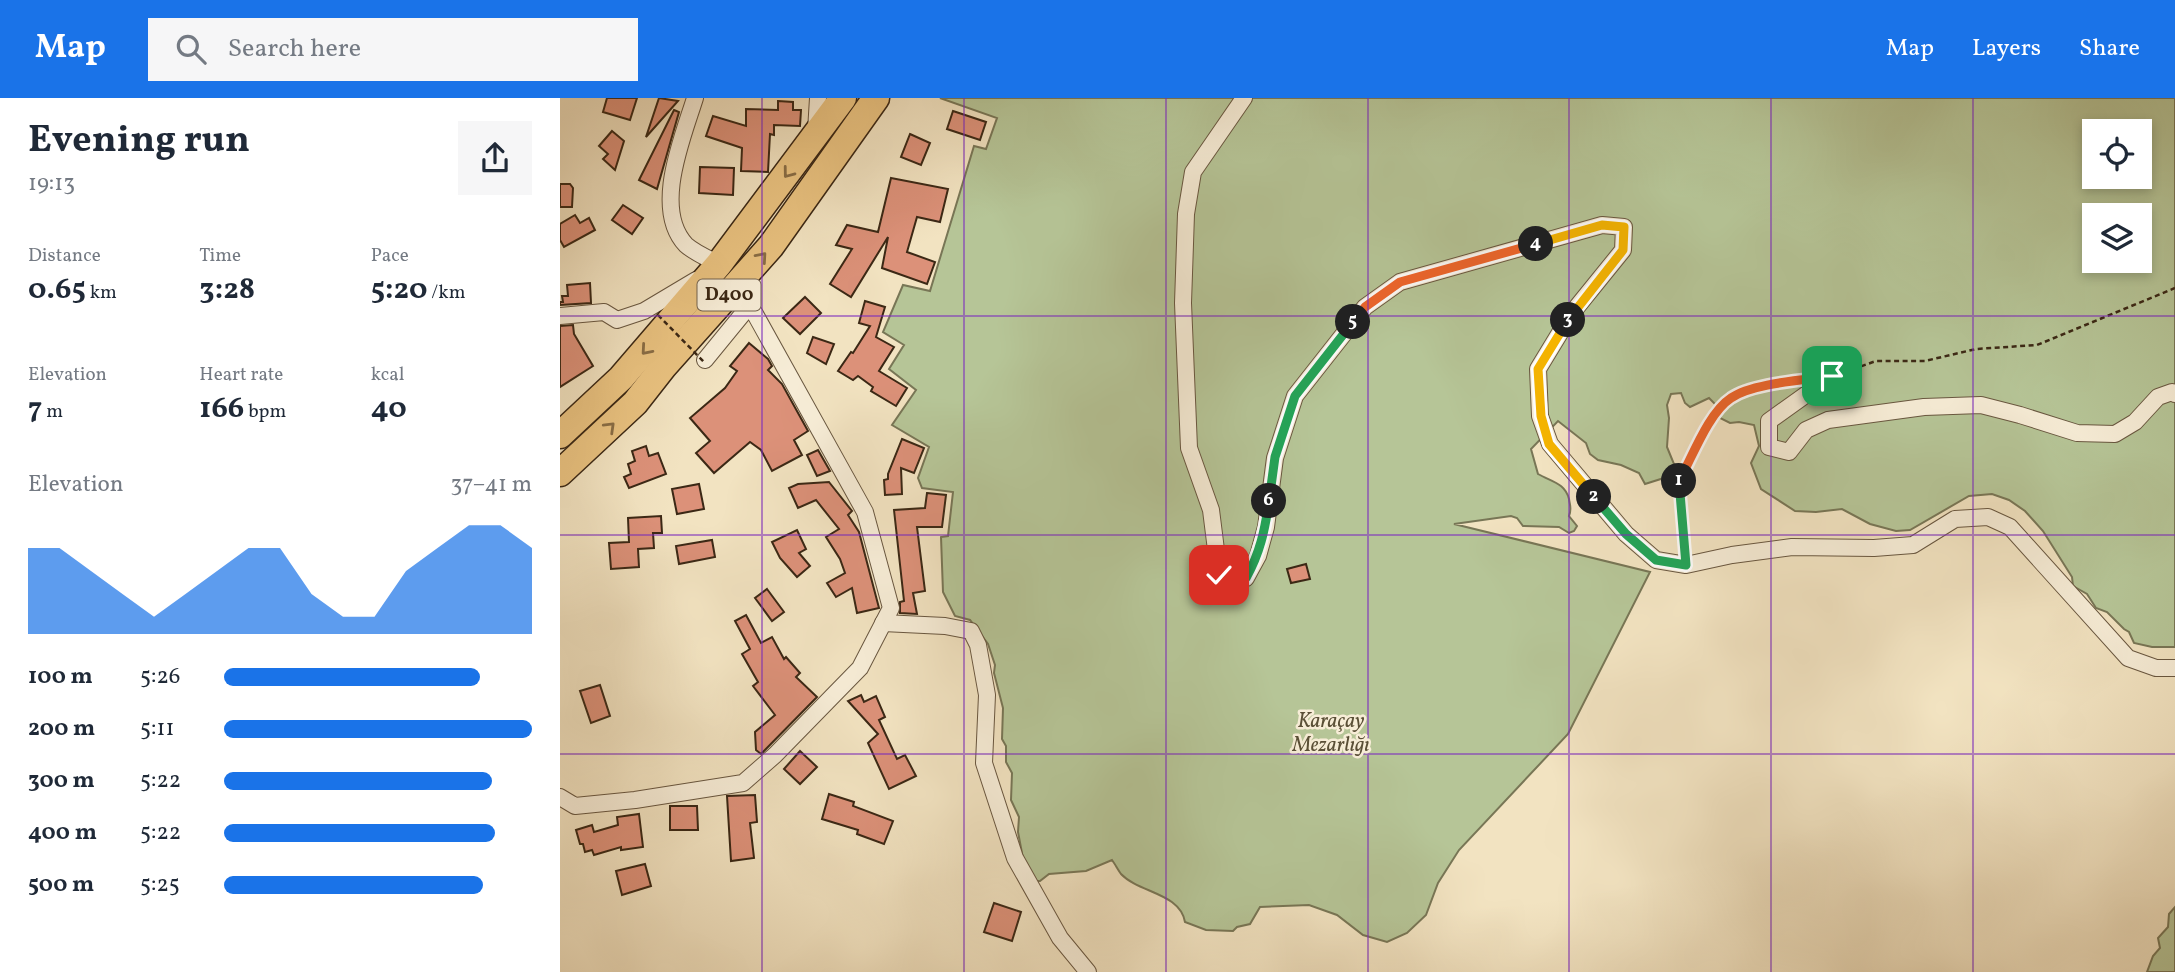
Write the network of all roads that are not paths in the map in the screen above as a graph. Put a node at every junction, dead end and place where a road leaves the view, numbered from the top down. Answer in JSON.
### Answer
{"nodes":[{"id":1,"x":695,"y":98,"type":"edge"},
{"id":2,"x":818,"y":98,"type":"edge"},
{"id":3,"x":843,"y":98,"type":"edge"},
{"id":4,"x":876,"y":98,"type":"edge"},
{"id":5,"x":1244,"y":98,"type":"edge"},
{"id":6,"x":816,"y":136,"type":"junction"},
{"id":7,"x":719,"y":264,"type":"junction"},
{"id":8,"x":560,"y":316,"type":"edge"},
{"id":9,"x":705,"y":361,"type":"road end"},
{"id":10,"x":1832,"y":376,"type":"road end"},
{"id":11,"x":2175,"y":394,"type":"edge"},
{"id":12,"x":560,"y":435,"type":"edge"},
{"id":13,"x":560,"y":473,"type":"edge"},
{"id":14,"x":883,"y":623,"type":"junction"},
{"id":15,"x":2175,"y":668,"type":"edge"},
{"id":16,"x":560,"y":797,"type":"edge"},
{"id":17,"x":1088,"y":972,"type":"edge"}],
"edges":[{"from":1,"to":7,"type":"street"},
{"from":2,"to":6,"type":"street"},
{"from":3,"to":6,"type":"highway","number":"D400"},
{"from":13,"to":4,"type":"highway","number":"D400","one_way":true},
{"from":5,"to":15,"type":"street"},
{"from":6,"to":7,"type":"highway","number":"D400","one_way":true},
{"from":7,"to":8,"type":"street"},
{"from":7,"to":12,"type":"highway","number":"D400","one_way":true},
{"from":9,"to":14,"type":"street"},
{"from":10,"to":11,"type":"street"},
{"from":14,"to":16,"type":"street"},
{"from":14,"to":17,"type":"street"}]}
